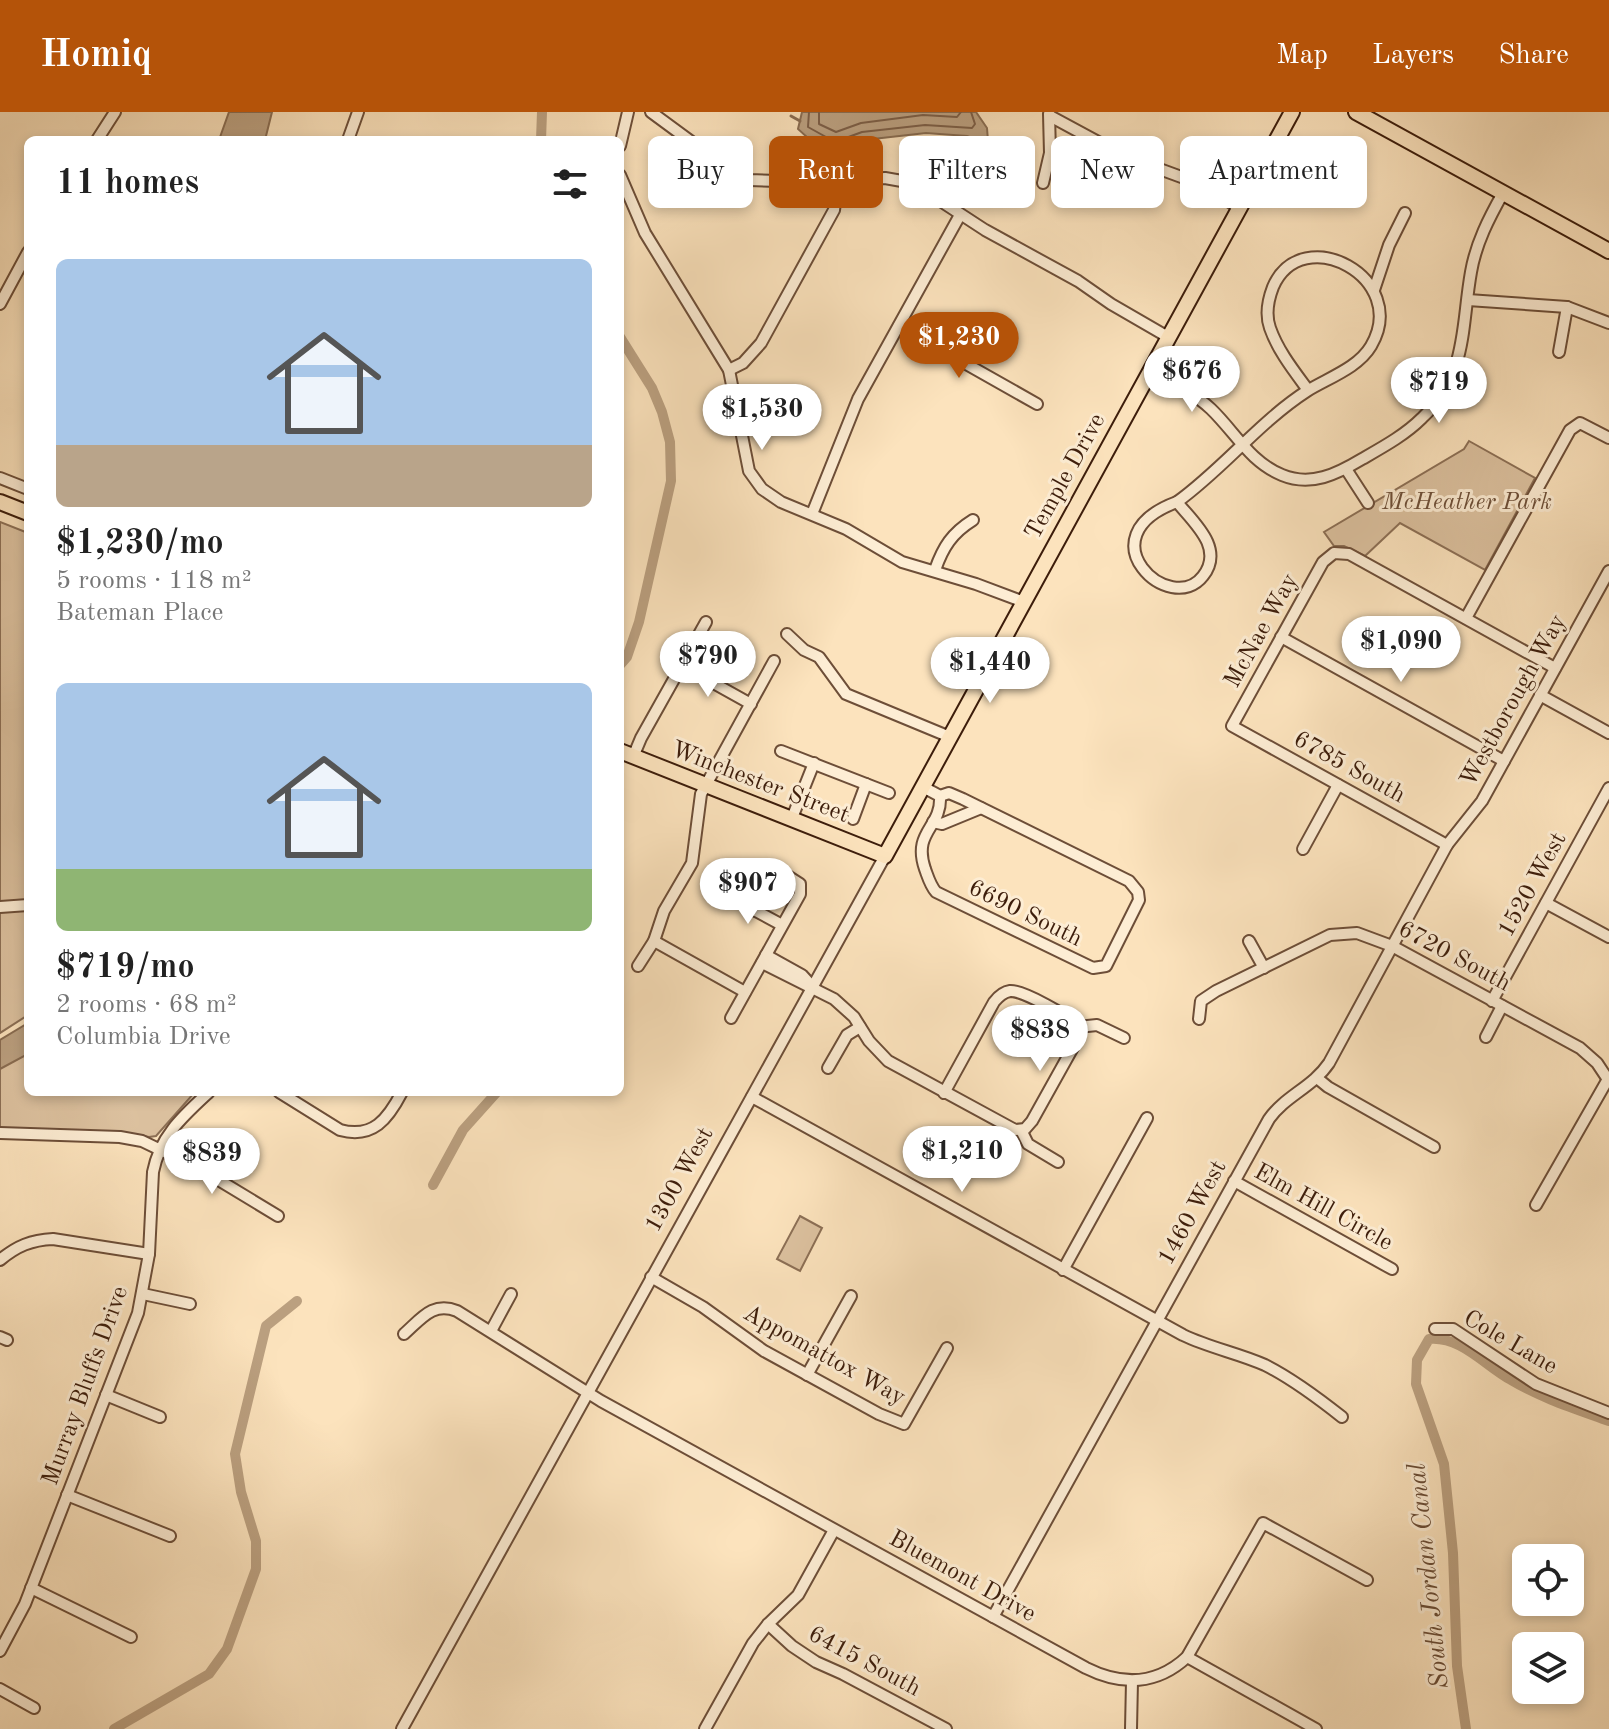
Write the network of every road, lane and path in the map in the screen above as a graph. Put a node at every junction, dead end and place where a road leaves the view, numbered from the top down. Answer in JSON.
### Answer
{"nodes":[{"id":1,"x":115,"y":112,"type":"edge"},
{"id":2,"x":358,"y":112,"type":"edge"},
{"id":3,"x":628,"y":112,"type":"edge"},
{"id":4,"x":651,"y":112,"type":"edge"},
{"id":5,"x":1292,"y":112,"type":"edge"},
{"id":6,"x":1356,"y":112,"type":"edge"},
{"id":7,"x":1049,"y":114,"type":"edge"},
{"id":8,"x":100,"y":136,"type":"edge"},
{"id":9,"x":349,"y":136,"type":"edge"},
{"id":10,"x":622,"y":136,"type":"edge"},
{"id":11,"x":1279,"y":136,"type":"edge"},
{"id":12,"x":1180,"y":177,"type":"edge"},
{"id":13,"x":883,"y":178,"type":"edge"},
{"id":14,"x":769,"y":182,"type":"edge"},
{"id":15,"x":1043,"y":183,"type":"dead end"},
{"id":16,"x":624,"y":184,"type":"edge"},
{"id":17,"x":1503,"y":193,"type":"junction"},
{"id":18,"x":834,"y":208,"type":"edge"},
{"id":19,"x":1240,"y":208,"type":"edge"},
{"id":20,"x":1405,"y":213,"type":"dead end"},
{"id":21,"x":960,"y":215,"type":"junction"},
{"id":22,"x":1609,"y":251,"type":"edge"},
{"id":23,"x":24,"y":267,"type":"edge"},
{"id":24,"x":1374,"y":290,"type":"junction"},
{"id":25,"x":1468,"y":300,"type":"junction"},
{"id":26,"x":0,"y":304,"type":"edge"},
{"id":27,"x":1567,"y":307,"type":"junction"},
{"id":28,"x":1609,"y":323,"type":"edge"},
{"id":29,"x":899,"y":326,"type":"junction"},
{"id":30,"x":1168,"y":337,"type":"junction"},
{"id":31,"x":1559,"y":352,"type":"dead end"},
{"id":32,"x":729,"y":370,"type":"junction"},
{"id":33,"x":1149,"y":371,"type":"junction"},
{"id":34,"x":1308,"y":390,"type":"junction"},
{"id":35,"x":1037,"y":404,"type":"dead end"},
{"id":36,"x":1609,"y":438,"type":"edge"},
{"id":37,"x":1243,"y":446,"type":"junction"},
{"id":38,"x":1346,"y":469,"type":"junction"},
{"id":39,"x":0,"y":478,"type":"edge"},
{"id":40,"x":24,"y":487,"type":"edge"},
{"id":41,"x":0,"y":502,"type":"edge"},
{"id":42,"x":1177,"y":502,"type":"junction"},
{"id":43,"x":1368,"y":503,"type":"dead end"},
{"id":44,"x":24,"y":511,"type":"edge"},
{"id":45,"x":812,"y":514,"type":"junction"},
{"id":46,"x":973,"y":520,"type":"dead end"},
{"id":47,"x":935,"y":570,"type":"junction"},
{"id":48,"x":1609,"y":571,"type":"edge"},
{"id":49,"x":1024,"y":602,"type":"junction"},
{"id":50,"x":1466,"y":618,"type":"junction"},
{"id":51,"x":706,"y":622,"type":"dead end"},
{"id":52,"x":787,"y":634,"type":"dead end"},
{"id":53,"x":1281,"y":637,"type":"junction"},
{"id":54,"x":996,"y":653,"type":"joint"},
{"id":55,"x":774,"y":661,"type":"dead end"},
{"id":56,"x":681,"y":665,"type":"junction"},
{"id":57,"x":1555,"y":668,"type":"junction"},
{"id":58,"x":1540,"y":695,"type":"junction"},
{"id":59,"x":751,"y":704,"type":"junction"},
{"id":60,"x":1232,"y":726,"type":"joint"},
{"id":61,"x":1609,"y":733,"type":"edge"},
{"id":62,"x":950,"y":737,"type":"junction"},
{"id":63,"x":781,"y":751,"type":"dead end"},
{"id":64,"x":627,"y":754,"type":"edge"},
{"id":65,"x":1504,"y":761,"type":"junction"},
{"id":66,"x":814,"y":763,"type":"junction"},
{"id":67,"x":866,"y":784,"type":"junction"},
{"id":68,"x":1338,"y":785,"type":"junction"},
{"id":69,"x":707,"y":786,"type":"junction"},
{"id":70,"x":923,"y":787,"type":"junction"},
{"id":71,"x":1609,"y":788,"type":"edge"},
{"id":72,"x":889,"y":793,"type":"dead end"},
{"id":73,"x":940,"y":796,"type":"junction"},
{"id":74,"x":981,"y":808,"type":"junction"},
{"id":75,"x":1604,"y":810,"type":"edge"},
{"id":76,"x":792,"y":818,"type":"junction"},
{"id":77,"x":853,"y":819,"type":"dead end"},
{"id":78,"x":933,"y":822,"type":"junction"},
{"id":79,"x":1447,"y":845,"type":"junction"},
{"id":80,"x":1303,"y":849,"type":"dead end"},
{"id":81,"x":885,"y":856,"type":"junction"},
{"id":82,"x":730,"y":897,"type":"dead end"},
{"id":83,"x":1546,"y":903,"type":"junction"},
{"id":84,"x":24,"y":905,"type":"edge"},
{"id":85,"x":0,"y":907,"type":"edge"},
{"id":86,"x":756,"y":911,"type":"junction"},
{"id":87,"x":782,"y":925,"type":"junction"},
{"id":88,"x":1609,"y":937,"type":"edge"},
{"id":89,"x":654,"y":941,"type":"junction"},
{"id":90,"x":1249,"y":941,"type":"dead end"},
{"id":91,"x":1392,"y":946,"type":"junction"},
{"id":92,"x":764,"y":959,"type":"junction"},
{"id":93,"x":638,"y":966,"type":"dead end"},
{"id":94,"x":1264,"y":968,"type":"junction"},
{"id":95,"x":812,"y":986,"type":"junction"},
{"id":96,"x":745,"y":992,"type":"junction"},
{"id":97,"x":1497,"y":1003,"type":"junction"},
{"id":98,"x":731,"y":1018,"type":"dead end"},
{"id":99,"x":1199,"y":1019,"type":"dead end"},
{"id":100,"x":860,"y":1027,"type":"junction"},
{"id":101,"x":1078,"y":1027,"type":"junction"},
{"id":102,"x":1486,"y":1037,"type":"dead end"},
{"id":103,"x":1124,"y":1038,"type":"dead end"},
{"id":104,"x":828,"y":1068,"type":"dead end"},
{"id":105,"x":1317,"y":1078,"type":"junction"},
{"id":106,"x":1608,"y":1080,"type":"edge"},
{"id":107,"x":944,"y":1093,"type":"junction"},
{"id":108,"x":205,"y":1096,"type":"edge"},
{"id":109,"x":285,"y":1096,"type":"edge"},
{"id":110,"x":400,"y":1096,"type":"edge"},
{"id":111,"x":752,"y":1097,"type":"junction"},
{"id":112,"x":1147,"y":1118,"type":"dead end"},
{"id":113,"x":1021,"y":1130,"type":"junction"},
{"id":114,"x":0,"y":1133,"type":"edge"},
{"id":115,"x":1434,"y":1147,"type":"dead end"},
{"id":116,"x":160,"y":1150,"type":"junction"},
{"id":117,"x":1058,"y":1162,"type":"dead end"},
{"id":118,"x":1234,"y":1181,"type":"junction"},
{"id":119,"x":1536,"y":1205,"type":"dead end"},
{"id":120,"x":278,"y":1216,"type":"dead end"},
{"id":121,"x":149,"y":1254,"type":"junction"},
{"id":122,"x":0,"y":1260,"type":"edge"},
{"id":123,"x":1392,"y":1269,"type":"dead end"},
{"id":124,"x":1063,"y":1270,"type":"junction"},
{"id":125,"x":651,"y":1277,"type":"junction"},
{"id":126,"x":143,"y":1294,"type":"junction"},
{"id":127,"x":511,"y":1294,"type":"dead end"},
{"id":128,"x":851,"y":1296,"type":"dead end"},
{"id":129,"x":190,"y":1304,"type":"dead end"},
{"id":130,"x":1157,"y":1321,"type":"junction"},
{"id":131,"x":1435,"y":1329,"type":"dead end"},
{"id":132,"x":491,"y":1331,"type":"junction"},
{"id":133,"x":404,"y":1334,"type":"dead end"},
{"id":134,"x":947,"y":1348,"type":"dead end"},
{"id":135,"x":807,"y":1375,"type":"junction"},
{"id":136,"x":588,"y":1391,"type":"junction"},
{"id":137,"x":106,"y":1395,"type":"junction"},
{"id":138,"x":1609,"y":1413,"type":"edge"},
{"id":139,"x":160,"y":1417,"type":"dead end"},
{"id":140,"x":1342,"y":1417,"type":"dead end"},
{"id":141,"x":67,"y":1495,"type":"junction"},
{"id":142,"x":834,"y":1530,"type":"junction"},
{"id":143,"x":170,"y":1536,"type":"dead end"},
{"id":144,"x":1367,"y":1580,"type":"dead end"},
{"id":145,"x":31,"y":1588,"type":"junction"},
{"id":146,"x":993,"y":1617,"type":"junction"},
{"id":147,"x":768,"y":1624,"type":"junction"},
{"id":148,"x":131,"y":1637,"type":"dead end"},
{"id":149,"x":0,"y":1651,"type":"edge"},
{"id":150,"x":1187,"y":1657,"type":"junction"},
{"id":151,"x":1132,"y":1681,"type":"junction"},
{"id":152,"x":0,"y":1689,"type":"edge"},
{"id":153,"x":34,"y":1708,"type":"dead end"},
{"id":154,"x":402,"y":1729,"type":"edge"},
{"id":155,"x":705,"y":1729,"type":"edge"},
{"id":156,"x":946,"y":1729,"type":"edge"},
{"id":157,"x":1131,"y":1729,"type":"edge"},
{"id":158,"x":1316,"y":1729,"type":"edge"}],
"edges":[{"from":1,"to":8,"type":"street"},
{"from":2,"to":9,"type":"street"},
{"from":3,"to":10,"type":"street"},
{"from":4,"to":14,"type":"street"},
{"from":5,"to":11,"type":"main road","name":"Temple Drive"},
{"from":6,"to":17,"type":"main road"},
{"from":7,"to":12,"type":"street"},
{"from":7,"to":15,"type":"street"},
{"from":13,"to":21,"type":"street"},
{"from":16,"to":32,"type":"street"},
{"from":17,"to":22,"type":"main road"},
{"from":17,"to":25,"type":"street"},
{"from":18,"to":32,"type":"street"},
{"from":19,"to":30,"type":"main road","name":"Temple Drive"},
{"from":20,"to":24,"type":"street"},
{"from":21,"to":29,"type":"street"},
{"from":21,"to":30,"type":"street"},
{"from":23,"to":26,"type":"street"},
{"from":24,"to":34,"type":"street"},
{"from":24,"to":34,"type":"street"},
{"from":25,"to":27,"type":"street"},
{"from":25,"to":38,"type":"street"},
{"from":27,"to":28,"type":"street"},
{"from":27,"to":31,"type":"street"},
{"from":29,"to":35,"type":"street"},
{"from":29,"to":45,"type":"street"},
{"from":30,"to":33,"type":"main road","name":"Temple Drive"},
{"from":32,"to":45,"type":"street"},
{"from":33,"to":37,"type":"street"},
{"from":33,"to":49,"type":"main road","name":"Temple Drive"},
{"from":34,"to":37,"type":"street"},
{"from":36,"to":50,"type":"street"},
{"from":37,"to":38,"type":"street"},
{"from":37,"to":42,"type":"street"},
{"from":38,"to":43,"type":"street"},
{"from":39,"to":40,"type":"street"},
{"from":41,"to":44,"type":"main road"},
{"from":42,"to":42,"type":"street"},
{"from":45,"to":47,"type":"street"},
{"from":46,"to":47,"type":"street"},
{"from":47,"to":49,"type":"street"},
{"from":48,"to":57,"type":"street","name":"Westborough Way"},
{"from":49,"to":54,"type":"main road","name":"Temple Drive"},
{"from":50,"to":53,"type":"street","name":"McNae Way"},
{"from":50,"to":57,"type":"street"},
{"from":51,"to":56,"type":"street"},
{"from":52,"to":62,"type":"street"},
{"from":53,"to":60,"type":"street","name":"McNae Way"},
{"from":53,"to":65,"type":"street"},
{"from":54,"to":62,"type":"main road","name":"1300 West"},
{"from":55,"to":59,"type":"street"},
{"from":56,"to":59,"type":"street"},
{"from":56,"to":64,"type":"street"},
{"from":57,"to":58,"type":"street","name":"Westborough Way"},
{"from":58,"to":61,"type":"street"},
{"from":58,"to":65,"type":"street","name":"Westborough Way"},
{"from":59,"to":69,"type":"street"},
{"from":60,"to":68,"type":"street","name":"6785 South"},
{"from":62,"to":70,"type":"main road","name":"1300 West"},
{"from":63,"to":66,"type":"street"},
{"from":64,"to":69,"type":"main road","name":"Winchester Street"},
{"from":65,"to":79,"type":"street","name":"Westborough Way"},
{"from":66,"to":67,"type":"street"},
{"from":66,"to":76,"type":"street"},
{"from":67,"to":72,"type":"street"},
{"from":67,"to":77,"type":"street"},
{"from":68,"to":79,"type":"street","name":"6785 South"},
{"from":68,"to":80,"type":"street"},
{"from":69,"to":76,"type":"main road","name":"Winchester Street"},
{"from":69,"to":89,"type":"street"},
{"from":70,"to":73,"type":"street","name":"6690 South"},
{"from":70,"to":81,"type":"main road","name":"1300 West"},
{"from":71,"to":75,"type":"street","name":"1520 West"},
{"from":73,"to":74,"type":"street","name":"6690 South"},
{"from":73,"to":78,"type":"street","name":"6690 South"},
{"from":74,"to":78,"type":"street"},
{"from":74,"to":78,"type":"street","name":"6690 South"},
{"from":75,"to":83,"type":"street","name":"1520 West"},
{"from":76,"to":81,"type":"main road","name":"Winchester Street"},
{"from":79,"to":91,"type":"street","name":"1460 West"},
{"from":81,"to":95,"type":"street","name":"1300 West"},
{"from":82,"to":86,"type":"street"},
{"from":83,"to":88,"type":"street"},
{"from":83,"to":97,"type":"street","name":"1520 West"},
{"from":84,"to":85,"type":"street"},
{"from":86,"to":87,"type":"street"},
{"from":86,"to":87,"type":"street"},
{"from":87,"to":92,"type":"street"},
{"from":89,"to":93,"type":"street"},
{"from":89,"to":96,"type":"street"},
{"from":90,"to":94,"type":"street"},
{"from":91,"to":94,"type":"street","name":"6720 South"},
{"from":91,"to":97,"type":"street","name":"6720 South"},
{"from":91,"to":105,"type":"street","name":"1460 West"},
{"from":92,"to":95,"type":"street"},
{"from":92,"to":96,"type":"street"},
{"from":94,"to":99,"type":"street","name":"6720 South"},
{"from":95,"to":100,"type":"street"},
{"from":95,"to":111,"type":"street","name":"1300 West"},
{"from":96,"to":98,"type":"street"},
{"from":97,"to":102,"type":"street","name":"1520 West"},
{"from":97,"to":106,"type":"street","name":"6720 South"},
{"from":100,"to":104,"type":"street"},
{"from":100,"to":107,"type":"street"},
{"from":101,"to":103,"type":"street"},
{"from":101,"to":107,"type":"street"},
{"from":101,"to":113,"type":"street"},
{"from":105,"to":115,"type":"street"},
{"from":105,"to":118,"type":"street","name":"1460 West"},
{"from":106,"to":119,"type":"street"},
{"from":107,"to":113,"type":"street"},
{"from":108,"to":116,"type":"street","name":"Murray Bluffs Drive"},
{"from":109,"to":110,"type":"street"},
{"from":111,"to":124,"type":"street"},
{"from":111,"to":125,"type":"street","name":"1300 West"},
{"from":112,"to":124,"type":"street"},
{"from":113,"to":117,"type":"street"},
{"from":114,"to":116,"type":"street"},
{"from":116,"to":120,"type":"street"},
{"from":116,"to":121,"type":"street","name":"Murray Bluffs Drive"},
{"from":118,"to":123,"type":"street","name":"Elm Hill Circle"},
{"from":118,"to":130,"type":"street","name":"1460 West"},
{"from":121,"to":122,"type":"street"},
{"from":121,"to":126,"type":"street","name":"Murray Bluffs Drive"},
{"from":124,"to":130,"type":"street"},
{"from":125,"to":135,"type":"street","name":"Appomattox Way"},
{"from":125,"to":136,"type":"street","name":"1300 West"},
{"from":126,"to":129,"type":"street"},
{"from":126,"to":137,"type":"street","name":"Murray Bluffs Drive"},
{"from":127,"to":132,"type":"street"},
{"from":128,"to":135,"type":"street"},
{"from":130,"to":140,"type":"street"},
{"from":130,"to":146,"type":"street","name":"1460 West"},
{"from":131,"to":138,"type":"street","name":"Cole Lane"},
{"from":132,"to":133,"type":"street","name":"Bluemont Drive"},
{"from":132,"to":136,"type":"street","name":"Bluemont Drive"},
{"from":134,"to":135,"type":"street","name":"Appomattox Way"},
{"from":136,"to":142,"type":"street","name":"Bluemont Drive"},
{"from":136,"to":154,"type":"street","name":"1300 West"},
{"from":137,"to":139,"type":"street"},
{"from":137,"to":141,"type":"street","name":"Murray Bluffs Drive"},
{"from":141,"to":143,"type":"street"},
{"from":141,"to":145,"type":"street","name":"Murray Bluffs Drive"},
{"from":142,"to":146,"type":"street","name":"Bluemont Drive"},
{"from":142,"to":147,"type":"street"},
{"from":144,"to":150,"type":"street","name":"Bluemont Drive"},
{"from":145,"to":148,"type":"street"},
{"from":145,"to":149,"type":"street","name":"Murray Bluffs Drive"},
{"from":146,"to":151,"type":"street","name":"Bluemont Drive"},
{"from":147,"to":155,"type":"street"},
{"from":147,"to":156,"type":"street","name":"6415 South"},
{"from":150,"to":151,"type":"street","name":"Bluemont Drive"},
{"from":150,"to":158,"type":"street"},
{"from":151,"to":157,"type":"street"},
{"from":152,"to":153,"type":"street"}]}
